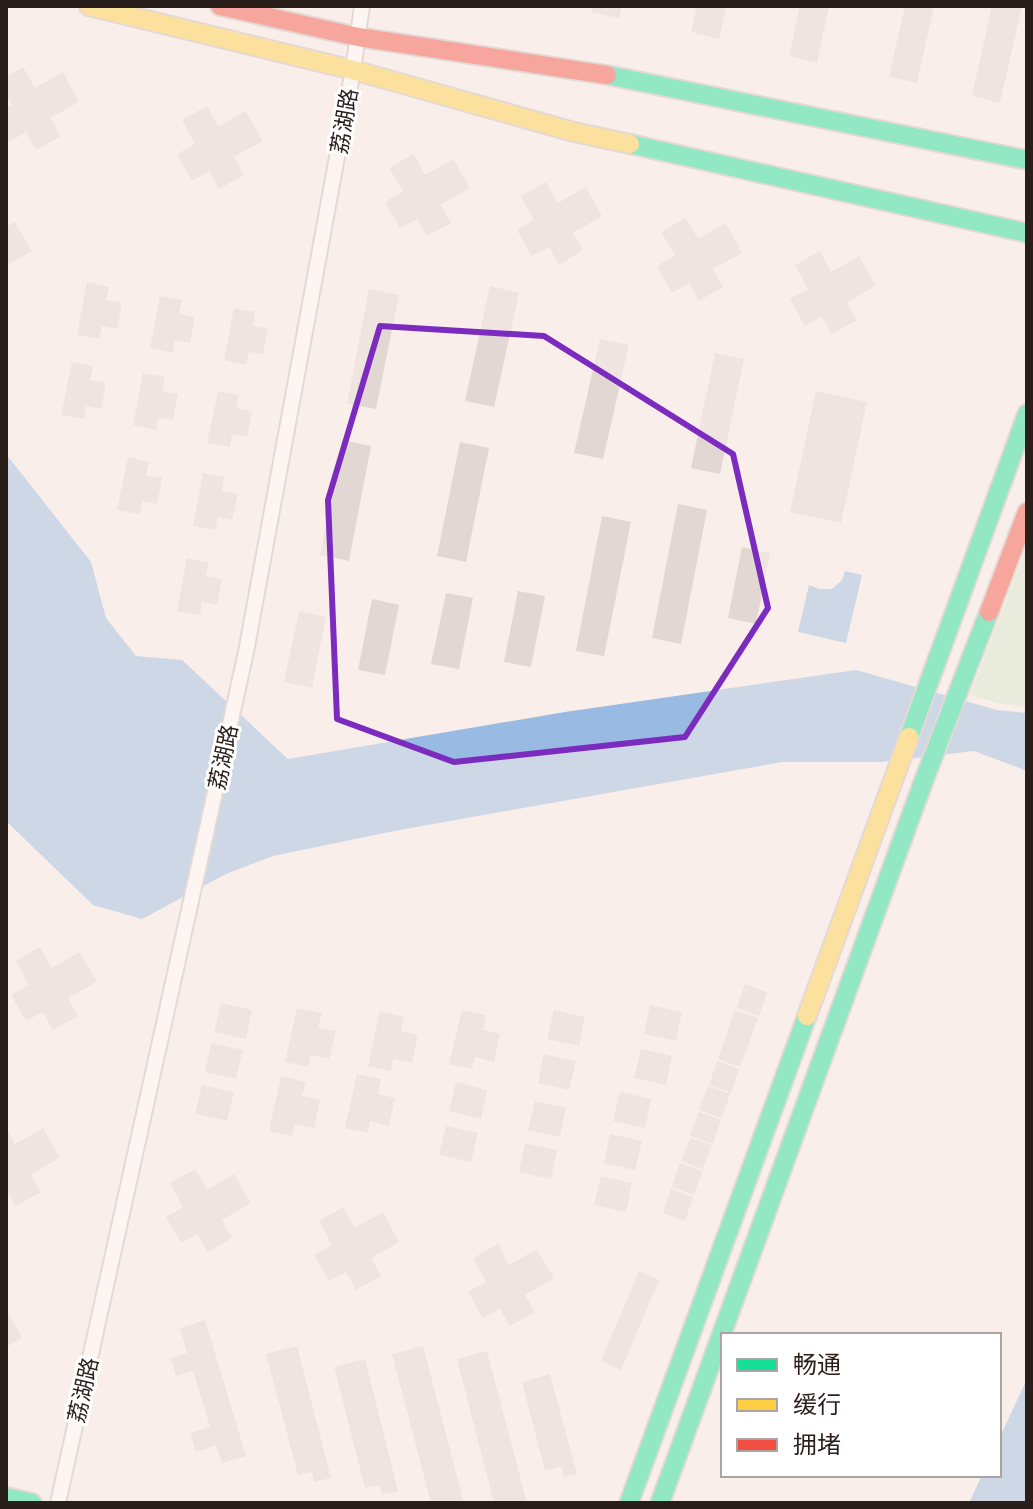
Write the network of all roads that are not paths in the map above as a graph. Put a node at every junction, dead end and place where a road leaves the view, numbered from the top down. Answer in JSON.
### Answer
{"nodes":[{"id":1,"x":89,"y":6,"type":"edge"},
{"id":2,"x":220,"y":6,"type":"edge"},
{"id":3,"x":362,"y":6,"type":"edge"},
{"id":4,"x":358,"y":37,"type":"junction"},
{"id":5,"x":353,"y":70,"type":"junction"},
{"id":6,"x":1027,"y":160,"type":"edge"},
{"id":7,"x":1027,"y":233,"type":"edge"},
{"id":8,"x":1027,"y":414,"type":"edge"},
{"id":9,"x":1027,"y":512,"type":"edge"},
{"id":10,"x":722,"y":1333,"type":"edge"},
{"id":11,"x":721,"y":1336,"type":"edge"},
{"id":12,"x":6,"y":1497,"type":"edge"},
{"id":13,"x":32,"y":1503,"type":"edge"},
{"id":14,"x":58,"y":1503,"type":"edge"},
{"id":15,"x":629,"y":1503,"type":"edge"},
{"id":16,"x":660,"y":1503,"type":"edge"}],
"edges":[{"from":1,"to":5,"type":"main road"},
{"from":2,"to":4,"type":"main road"},
{"from":3,"to":4,"type":"street","name":"荔湖路"},
{"from":4,"to":5,"type":"street","name":"荔湖路"},
{"from":4,"to":6,"type":"main road"},
{"from":5,"to":7,"type":"main road"},
{"from":5,"to":14,"type":"street","name":"荔湖路"},
{"from":8,"to":15,"type":"main road"},
{"from":9,"to":10,"type":"main road"},
{"from":11,"to":16,"type":"main road"},
{"from":12,"to":13,"type":"main road"}]}
